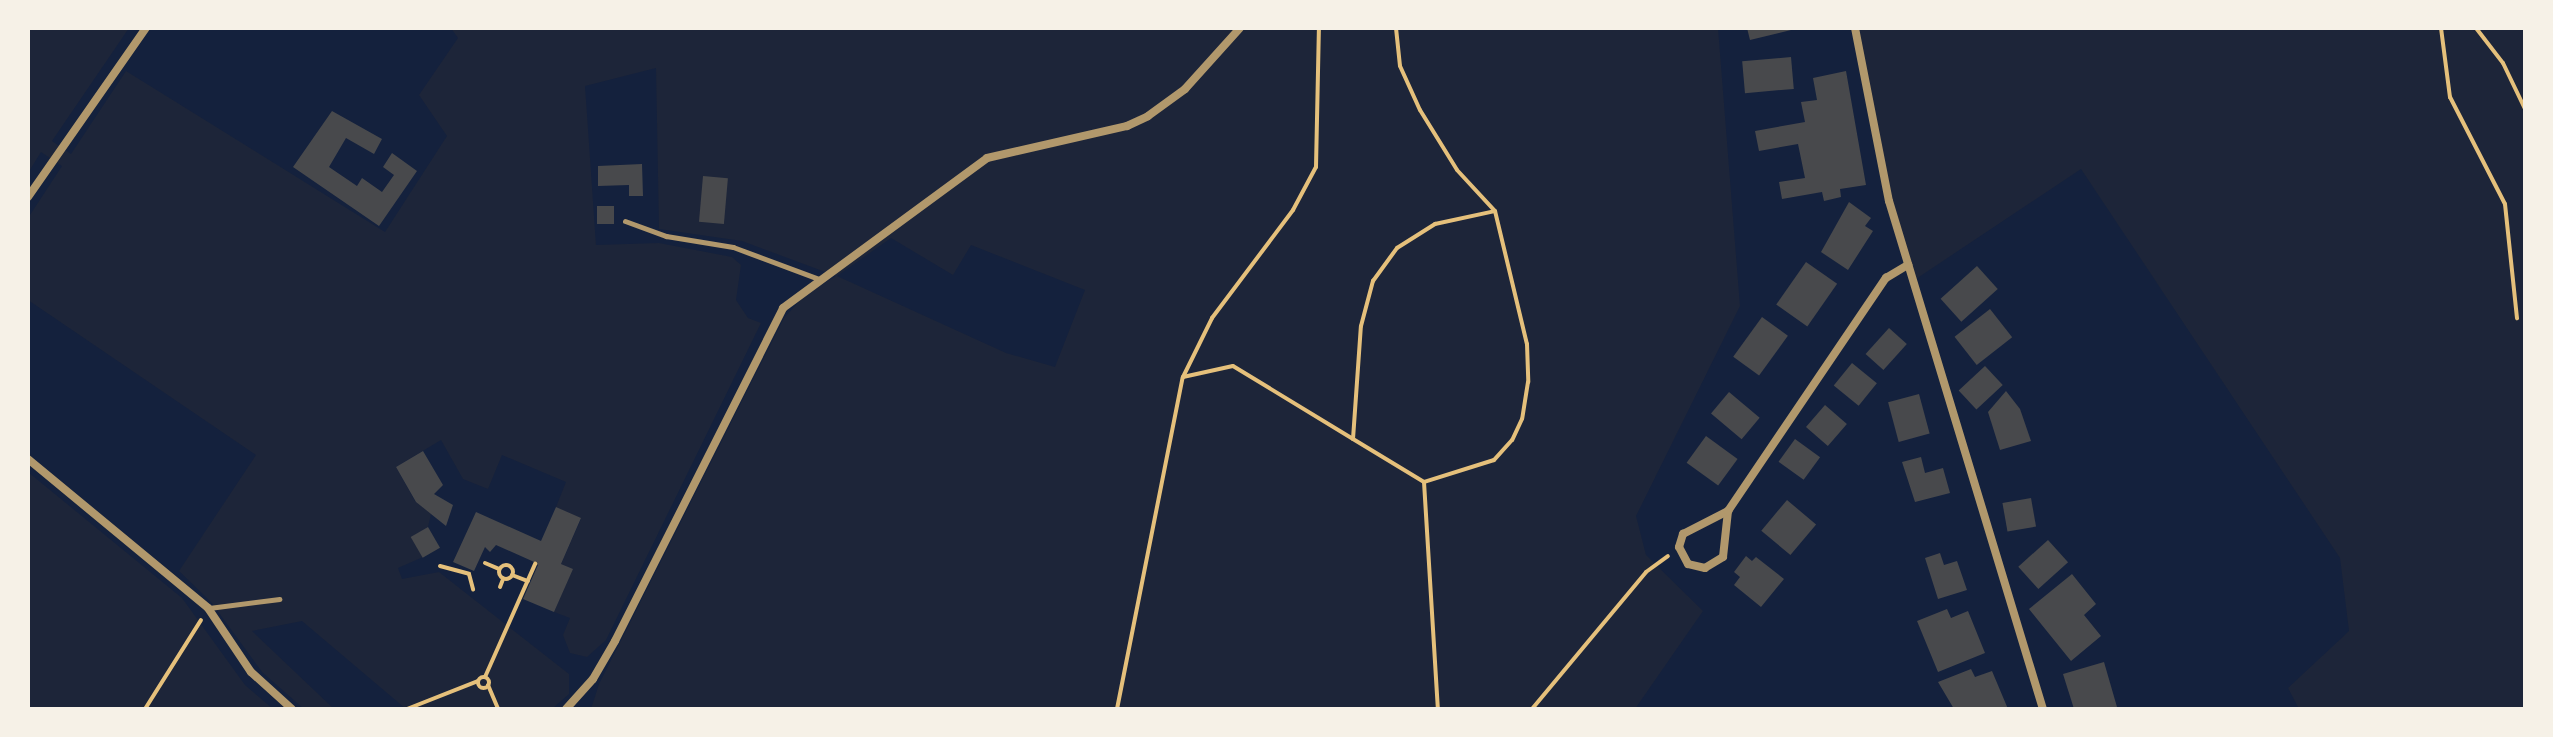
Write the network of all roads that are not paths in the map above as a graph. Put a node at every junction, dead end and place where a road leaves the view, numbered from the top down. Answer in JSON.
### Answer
{"nodes":[{"id":1,"x":146,"y":28,"type":"edge"},
{"id":2,"x":1240,"y":28,"type":"edge"},
{"id":3,"x":1855,"y":28,"type":"edge"},
{"id":4,"x":28,"y":197,"type":"edge"},
{"id":5,"x":625,"y":221,"type":"dead end"},
{"id":6,"x":1908,"y":265,"type":"junction"},
{"id":7,"x":819,"y":279,"type":"junction"},
{"id":8,"x":28,"y":459,"type":"edge"},
{"id":9,"x":1728,"y":511,"type":"junction"},
{"id":10,"x":279,"y":599,"type":"dead end"},
{"id":11,"x":208,"y":608,"type":"junction"},
{"id":12,"x":292,"y":709,"type":"edge"},
{"id":13,"x":566,"y":709,"type":"edge"},
{"id":14,"x":2043,"y":709,"type":"edge"}],
"edges":[{"from":1,"to":4,"type":"street"},
{"from":2,"to":7,"type":"street"},
{"from":3,"to":6,"type":"street"},
{"from":5,"to":7,"type":"lane"},
{"from":6,"to":9,"type":"street"},
{"from":6,"to":14,"type":"street"},
{"from":7,"to":13,"type":"street"},
{"from":8,"to":11,"type":"street"},
{"from":9,"to":9,"type":"street"},
{"from":10,"to":11,"type":"lane"},
{"from":11,"to":12,"type":"street"}]}
